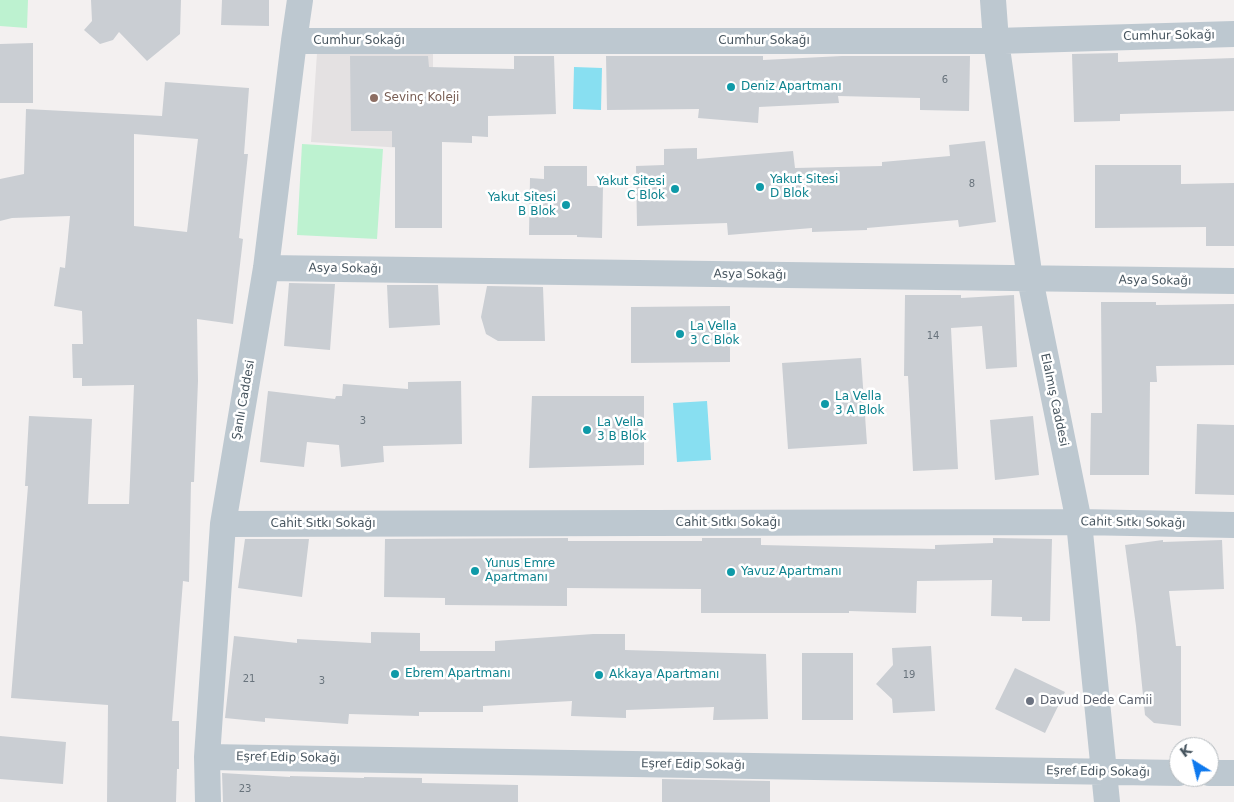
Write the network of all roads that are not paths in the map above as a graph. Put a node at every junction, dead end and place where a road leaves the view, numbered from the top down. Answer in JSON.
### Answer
{"nodes":[{"id":1,"x":300,"y":0,"type":"edge"},
{"id":2,"x":993,"y":0,"type":"edge"},
{"id":3,"x":1234,"y":34,"type":"edge"},
{"id":4,"x":996,"y":40,"type":"junction"},
{"id":5,"x":294,"y":41,"type":"junction"},
{"id":6,"x":266,"y":268,"type":"junction"},
{"id":7,"x":1030,"y":280,"type":"junction"},
{"id":8,"x":1234,"y":282,"type":"edge"},
{"id":9,"x":1079,"y":522,"type":"junction"},
{"id":10,"x":223,"y":524,"type":"junction"},
{"id":11,"x":1234,"y":524,"type":"edge"},
{"id":12,"x":207,"y":757,"type":"junction"},
{"id":13,"x":1103,"y":772,"type":"junction"},
{"id":14,"x":1169,"y":773,"type":"edge"},
{"id":15,"x":1219,"y":773,"type":"edge"},
{"id":16,"x":1234,"y":773,"type":"edge"},
{"id":17,"x":208,"y":802,"type":"edge"},
{"id":18,"x":1107,"y":802,"type":"edge"}],
"edges":[{"from":1,"to":5,"type":"street","name":"Şanlı Caddesi"},
{"from":2,"to":4,"type":"street","name":"Elalmış Caddesi"},
{"from":3,"to":4,"type":"street","name":"Cumhur Sokağı"},
{"from":4,"to":5,"type":"street","name":"Cumhur Sokağı"},
{"from":4,"to":7,"type":"street","name":"Elalmış Caddesi"},
{"from":5,"to":6,"type":"street","name":"Şanlı Caddesi"},
{"from":6,"to":7,"type":"street","name":"Asya Sokağı"},
{"from":6,"to":10,"type":"street","name":"Şanlı Caddesi"},
{"from":7,"to":8,"type":"street","name":"Asya Sokağı"},
{"from":7,"to":9,"type":"street","name":"Elalmış Caddesi"},
{"from":9,"to":10,"type":"street","name":"Cahit Sıtkı Sokağı"},
{"from":9,"to":11,"type":"street","name":"Cahit Sıtkı Sokağı"},
{"from":9,"to":13,"type":"street","name":"Elalmış Caddesi"},
{"from":10,"to":12,"type":"street","name":"Şanlı Caddesi"},
{"from":12,"to":13,"type":"street","name":"Eşref Edip Sokağı"},
{"from":12,"to":17,"type":"street","name":"Şanlı Caddesi"},
{"from":13,"to":14,"type":"street","name":"Eşref Edip Sokağı"},
{"from":13,"to":18,"type":"street","name":"Elalmış Caddesi"},
{"from":15,"to":16,"type":"street"}]}
